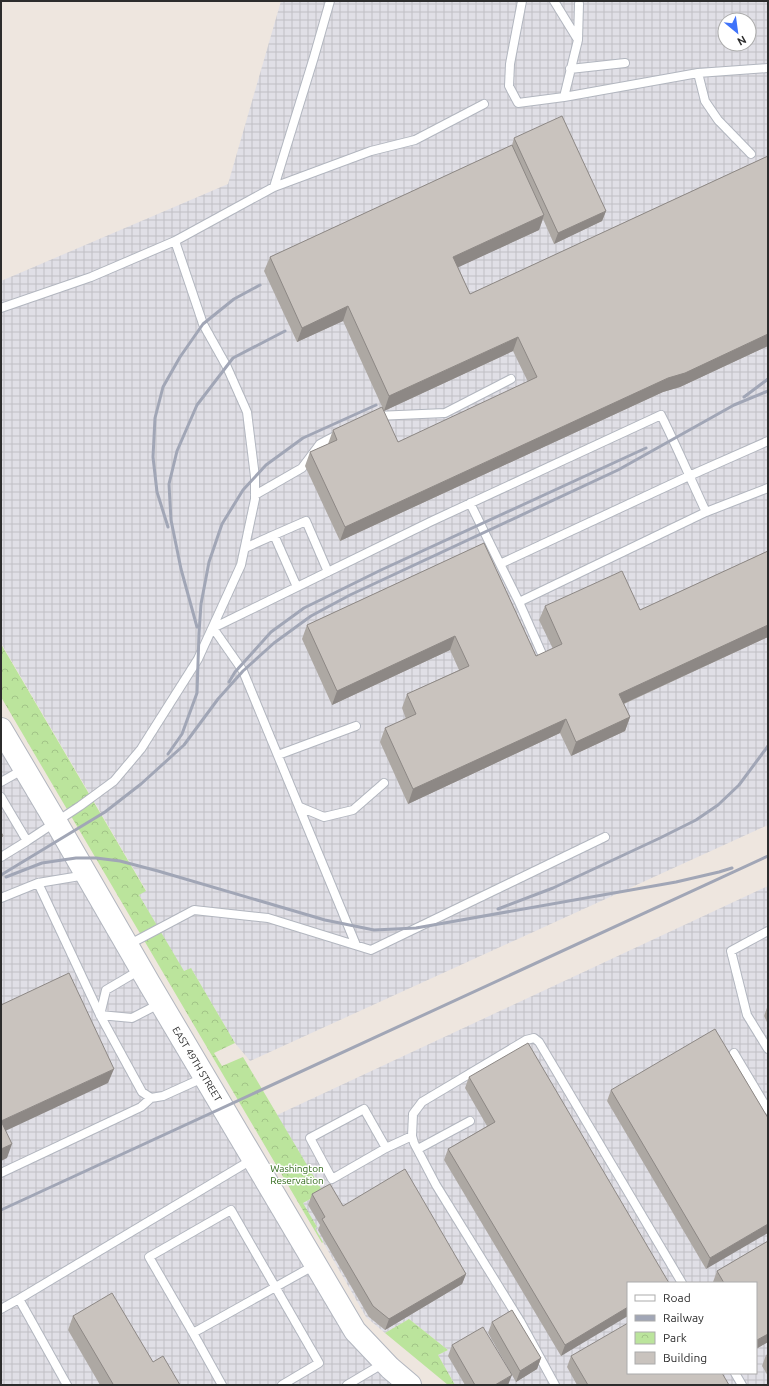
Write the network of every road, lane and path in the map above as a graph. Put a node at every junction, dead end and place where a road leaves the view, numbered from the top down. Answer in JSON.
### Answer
{"nodes":[{"id":1,"x":330,"y":1,"type":"edge"},
{"id":2,"x":522,"y":1,"type":"edge"},
{"id":3,"x":554,"y":1,"type":"edge"},
{"id":4,"x":579,"y":4,"type":"dead end"},
{"id":5,"x":578,"y":40,"type":"junction"},
{"id":6,"x":625,"y":63,"type":"dead end"},
{"id":7,"x":768,"y":68,"type":"edge"},
{"id":8,"x":570,"y":69,"type":"junction"},
{"id":9,"x":698,"y":73,"type":"junction"},
{"id":10,"x":564,"y":96,"type":"junction"},
{"id":11,"x":484,"y":104,"type":"dead end"},
{"id":12,"x":751,"y":154,"type":"dead end"},
{"id":13,"x":274,"y":186,"type":"junction"},
{"id":14,"x":175,"y":241,"type":"junction"},
{"id":15,"x":1,"y":308,"type":"edge"},
{"id":16,"x":511,"y":379,"type":"dead end"},
{"id":17,"x":365,"y":419,"type":"edge"},
{"id":18,"x":346,"y":430,"type":"edge"},
{"id":19,"x":768,"y":442,"type":"edge"},
{"id":20,"x":689,"y":476,"type":"junction"},
{"id":21,"x":768,"y":488,"type":"edge"},
{"id":22,"x":255,"y":495,"type":"junction"},
{"id":23,"x":470,"y":503,"type":"junction"},
{"id":24,"x":706,"y":512,"type":"junction"},
{"id":25,"x":274,"y":535,"type":"junction"},
{"id":26,"x":245,"y":548,"type":"junction"},
{"id":27,"x":500,"y":564,"type":"junction"},
{"id":28,"x":328,"y":572,"type":"junction"},
{"id":29,"x":297,"y":586,"type":"junction"},
{"id":30,"x":519,"y":602,"type":"junction"},
{"id":31,"x":213,"y":628,"type":"junction"},
{"id":32,"x":546,"y":664,"type":"edge"},
{"id":33,"x":356,"y":726,"type":"dead end"},
{"id":34,"x":1,"y":729,"type":"edge"},
{"id":35,"x":278,"y":755,"type":"junction"},
{"id":36,"x":25,"y":769,"type":"junction"},
{"id":37,"x":1,"y":782,"type":"edge"},
{"id":38,"x":384,"y":783,"type":"dead end"},
{"id":39,"x":1,"y":797,"type":"edge"},
{"id":40,"x":300,"y":807,"type":"junction"},
{"id":41,"x":4,"y":809,"type":"edge"},
{"id":42,"x":56,"y":822,"type":"junction"},
{"id":43,"x":606,"y":837,"type":"dead end"},
{"id":44,"x":27,"y":842,"type":"junction"},
{"id":45,"x":1,"y":857,"type":"edge"},
{"id":46,"x":87,"y":875,"type":"junction"},
{"id":47,"x":38,"y":883,"type":"junction"},
{"id":48,"x":1,"y":898,"type":"edge"},
{"id":49,"x":768,"y":931,"type":"edge"},
{"id":50,"x":127,"y":945,"type":"junction"},
{"id":51,"x":356,"y":945,"type":"junction"},
{"id":52,"x":141,"y":969,"type":"junction"},
{"id":53,"x":161,"y":1003,"type":"junction"},
{"id":54,"x":100,"y":1015,"type":"junction"},
{"id":55,"x":768,"y":1049,"type":"edge"},
{"id":56,"x":734,"y":1053,"type":"dead end"},
{"id":57,"x":205,"y":1077,"type":"junction"},
{"id":58,"x":151,"y":1098,"type":"junction"},
{"id":59,"x":768,"y":1110,"type":"edge"},
{"id":60,"x":470,"y":1121,"type":"dead end"},
{"id":61,"x":412,"y":1136,"type":"junction"},
{"id":62,"x":386,"y":1148,"type":"junction"},
{"id":63,"x":418,"y":1150,"type":"junction"},
{"id":64,"x":254,"y":1159,"type":"junction"},
{"id":65,"x":1,"y":1173,"type":"edge"},
{"id":66,"x":316,"y":1264,"type":"junction"},
{"id":67,"x":681,"y":1282,"type":"edge"},
{"id":68,"x":275,"y":1287,"type":"junction"},
{"id":69,"x":18,"y":1299,"type":"junction"},
{"id":70,"x":1,"y":1309,"type":"edge"},
{"id":71,"x":193,"y":1333,"type":"junction"},
{"id":72,"x":385,"y":1363,"type":"junction"},
{"id":73,"x":736,"y":1374,"type":"edge"},
{"id":74,"x":67,"y":1385,"type":"edge"},
{"id":75,"x":222,"y":1385,"type":"edge"},
{"id":76,"x":282,"y":1385,"type":"edge"},
{"id":77,"x":347,"y":1385,"type":"edge"},
{"id":78,"x":410,"y":1385,"type":"edge"},
{"id":79,"x":555,"y":1385,"type":"edge"},
{"id":80,"x":742,"y":1385,"type":"edge"}],
"edges":[{"from":1,"to":13,"type":"lane"},
{"from":2,"to":10,"type":"lane"},
{"from":3,"to":5,"type":"lane"},
{"from":4,"to":5,"type":"lane"},
{"from":5,"to":8,"type":"lane"},
{"from":6,"to":8,"type":"lane"},
{"from":7,"to":9,"type":"lane"},
{"from":8,"to":10,"type":"lane"},
{"from":9,"to":10,"type":"lane"},
{"from":9,"to":12,"type":"lane"},
{"from":11,"to":13,"type":"lane"},
{"from":13,"to":14,"type":"lane"},
{"from":14,"to":15,"type":"lane"},
{"from":14,"to":22,"type":"lane"},
{"from":16,"to":17,"type":"lane"},
{"from":18,"to":22,"type":"lane"},
{"from":19,"to":20,"type":"lane"},
{"from":20,"to":23,"type":"lane"},
{"from":20,"to":24,"type":"lane"},
{"from":20,"to":27,"type":"lane"},
{"from":21,"to":24,"type":"lane"},
{"from":22,"to":26,"type":"lane"},
{"from":23,"to":27,"type":"lane"},
{"from":23,"to":28,"type":"lane"},
{"from":24,"to":30,"type":"lane"},
{"from":25,"to":26,"type":"lane"},
{"from":25,"to":28,"type":"lane"},
{"from":25,"to":29,"type":"lane"},
{"from":26,"to":31,"type":"lane"},
{"from":27,"to":30,"type":"lane"},
{"from":28,"to":29,"type":"lane"},
{"from":29,"to":31,"type":"lane"},
{"from":30,"to":32,"type":"lane"},
{"from":31,"to":35,"type":"lane"},
{"from":31,"to":42,"type":"lane"},
{"from":33,"to":35,"type":"lane"},
{"from":34,"to":36,"type":"street","name":"EAST 49TH STREET"},
{"from":35,"to":40,"type":"lane"},
{"from":36,"to":37,"type":"lane"},
{"from":36,"to":42,"type":"street","name":"EAST 49TH STREET"},
{"from":38,"to":40,"type":"lane"},
{"from":39,"to":41,"type":"lane"},
{"from":40,"to":51,"type":"lane"},
{"from":41,"to":44,"type":"lane"},
{"from":42,"to":44,"type":"lane"},
{"from":42,"to":46,"type":"street","name":"EAST 49TH STREET"},
{"from":43,"to":51,"type":"lane"},
{"from":44,"to":45,"type":"lane"},
{"from":46,"to":47,"type":"lane"},
{"from":46,"to":50,"type":"street","name":"EAST 49TH STREET"},
{"from":47,"to":48,"type":"lane"},
{"from":47,"to":54,"type":"lane"},
{"from":49,"to":55,"type":"lane"},
{"from":50,"to":51,"type":"lane"},
{"from":50,"to":52,"type":"street","name":"EAST 49TH STREET"},
{"from":52,"to":53,"type":"street","name":"EAST 49TH STREET"},
{"from":52,"to":54,"type":"lane"},
{"from":53,"to":54,"type":"lane"},
{"from":53,"to":57,"type":"street","name":"EAST 49TH STREET"},
{"from":54,"to":58,"type":"lane"},
{"from":56,"to":59,"type":"lane"},
{"from":57,"to":58,"type":"lane"},
{"from":57,"to":64,"type":"street","name":"EAST 49TH STREET"},
{"from":58,"to":65,"type":"lane"},
{"from":60,"to":63,"type":"lane"},
{"from":61,"to":62,"type":"lane"},
{"from":61,"to":63,"type":"lane"},
{"from":61,"to":67,"type":"lane"},
{"from":62,"to":62,"type":"lane"},
{"from":63,"to":79,"type":"lane"},
{"from":64,"to":66,"type":"street","name":"EAST 49TH STREET"},
{"from":64,"to":69,"type":"lane"},
{"from":66,"to":68,"type":"lane"},
{"from":66,"to":72,"type":"street","name":"EAST 49TH STREET"},
{"from":68,"to":71,"type":"lane"},
{"from":68,"to":71,"type":"lane"},
{"from":68,"to":76,"type":"lane"},
{"from":69,"to":70,"type":"lane"},
{"from":69,"to":74,"type":"lane"},
{"from":71,"to":75,"type":"lane"},
{"from":72,"to":77,"type":"lane"},
{"from":72,"to":78,"type":"street","name":"EAST 49TH STREET"},
{"from":73,"to":80,"type":"lane"}]}
